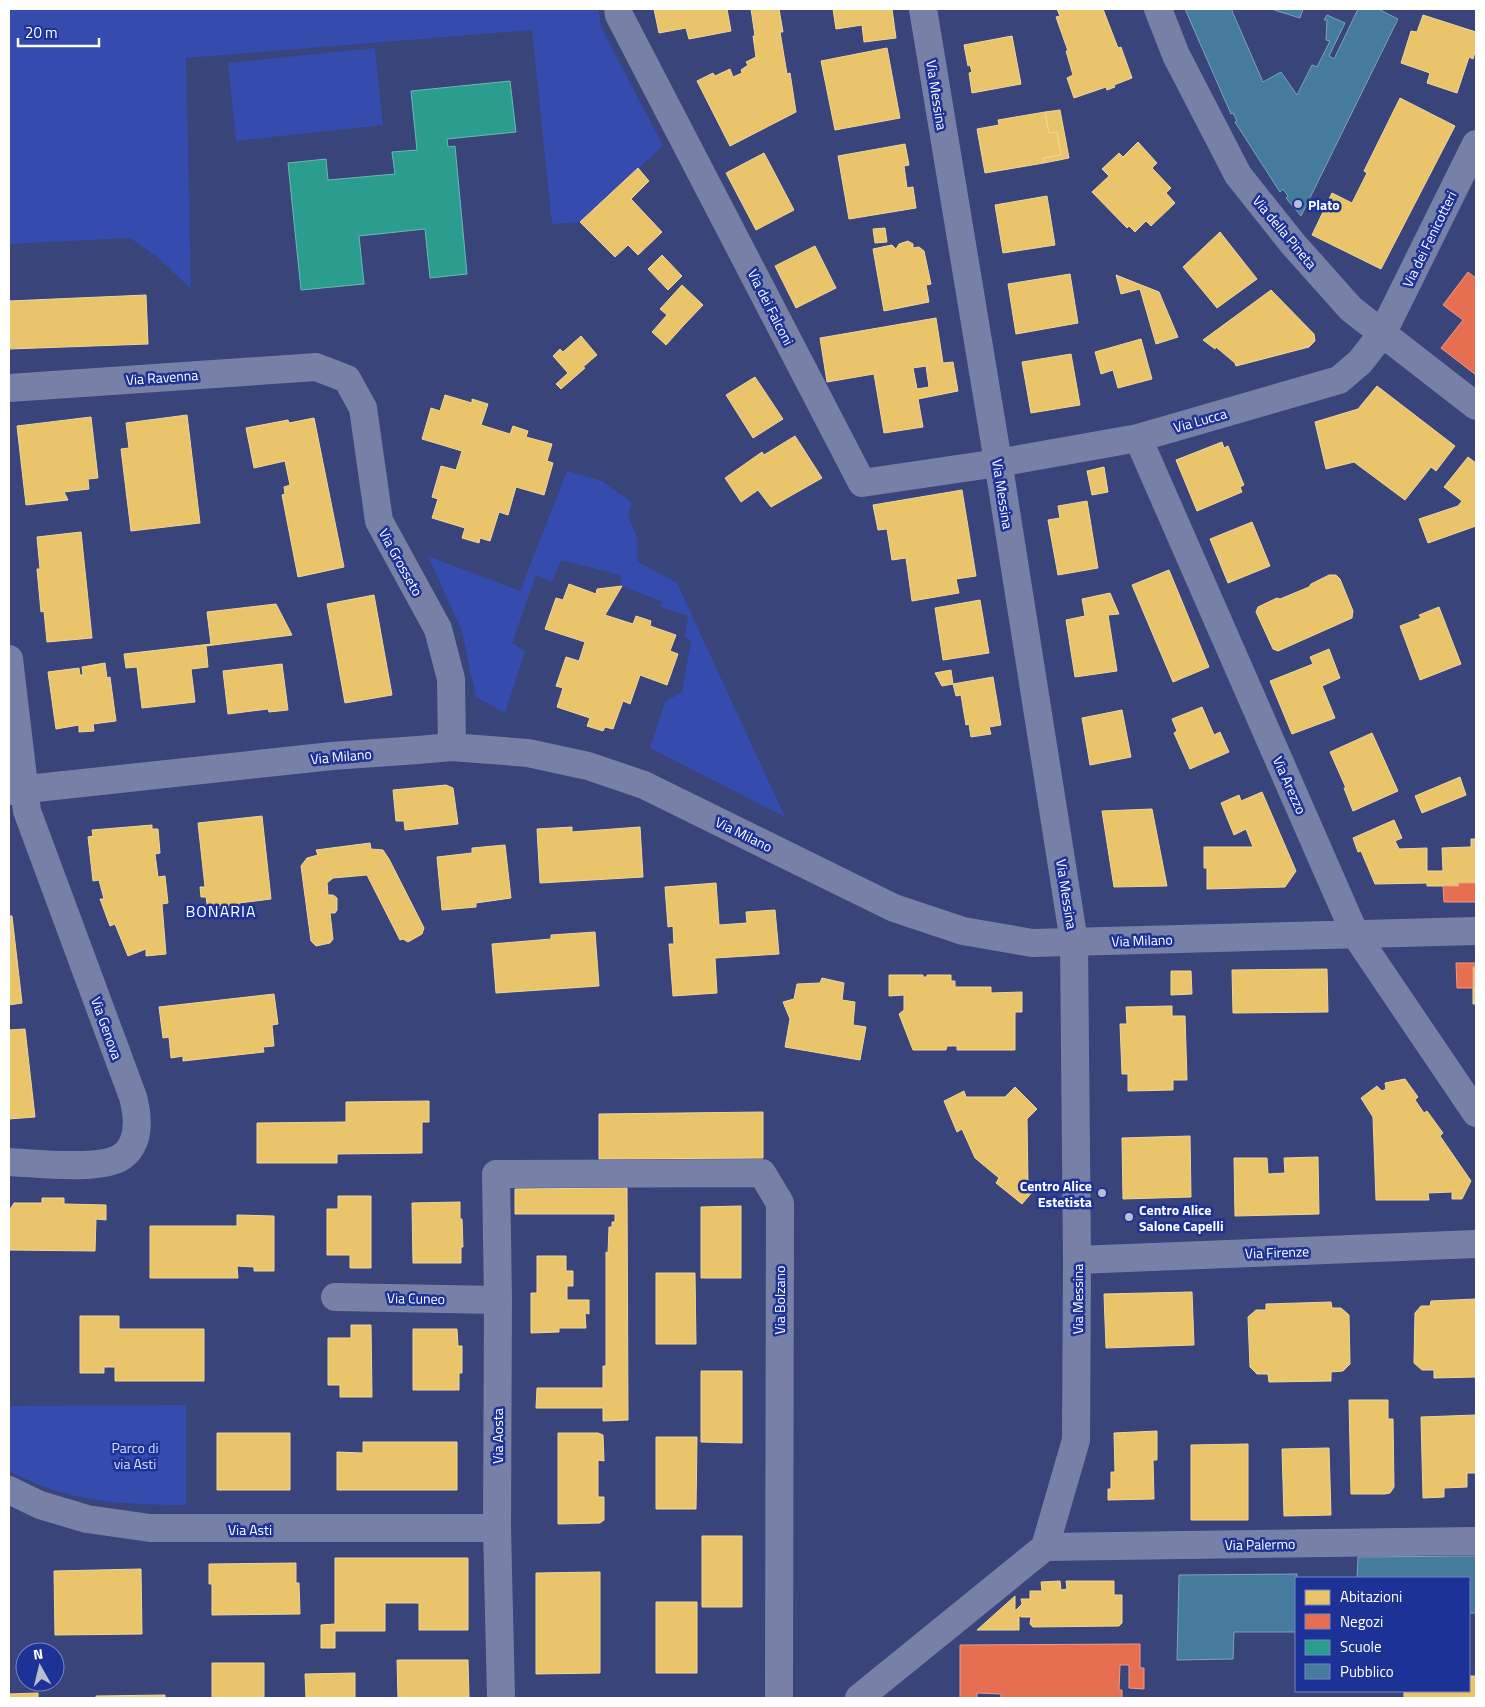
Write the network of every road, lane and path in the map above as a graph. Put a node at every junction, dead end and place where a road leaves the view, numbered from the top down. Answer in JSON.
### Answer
{"nodes":[{"id":1,"x":618,"y":9,"type":"edge"},
{"id":2,"x":923,"y":9,"type":"edge"},
{"id":3,"x":1158,"y":9,"type":"edge"},
{"id":4,"x":1476,"y":144,"type":"edge"},
{"id":5,"x":1382,"y":334,"type":"junction"},
{"id":6,"x":316,"y":367,"type":"joint"},
{"id":7,"x":9,"y":388,"type":"edge"},
{"id":8,"x":1476,"y":406,"type":"edge"},
{"id":9,"x":1138,"y":438,"type":"junction"},
{"id":10,"x":998,"y":463,"type":"junction"},
{"id":11,"x":9,"y":659,"type":"edge"},
{"id":12,"x":452,"y":747,"type":"junction"},
{"id":13,"x":16,"y":791,"type":"edge"},
{"id":14,"x":1476,"y":931,"type":"edge"},
{"id":15,"x":1355,"y":934,"type":"junction"},
{"id":16,"x":1074,"y":942,"type":"junction"},
{"id":17,"x":1476,"y":1113,"type":"edge"},
{"id":18,"x":9,"y":1162,"type":"edge"},
{"id":19,"x":496,"y":1174,"type":"joint"},
{"id":20,"x":1476,"y":1244,"type":"edge"},
{"id":21,"x":1077,"y":1260,"type":"junction"},
{"id":22,"x":335,"y":1297,"type":"dead end"},
{"id":23,"x":498,"y":1300,"type":"junction"},
{"id":24,"x":9,"y":1490,"type":"edge"},
{"id":25,"x":497,"y":1528,"type":"junction"},
{"id":26,"x":1476,"y":1541,"type":"edge"},
{"id":27,"x":1045,"y":1547,"type":"junction"},
{"id":28,"x":501,"y":1698,"type":"edge"},
{"id":29,"x":779,"y":1698,"type":"edge"},
{"id":30,"x":859,"y":1698,"type":"edge"}],
"edges":[{"from":1,"to":10,"type":"street","name":"Via dei Falconi"},
{"from":2,"to":10,"type":"street","name":"Via Messina"},
{"from":3,"to":5,"type":"street","name":"Via della Pineta"},
{"from":4,"to":5,"type":"street","name":"Via dei Fenicotteri"},
{"from":5,"to":8,"type":"street","name":"Via della Pineta"},
{"from":5,"to":9,"type":"street","name":"Via Lucca"},
{"from":6,"to":7,"type":"street","name":"Via Ravenna"},
{"from":6,"to":12,"type":"street","name":"Via Grosseto"},
{"from":9,"to":10,"type":"street","name":"Via Lucca"},
{"from":9,"to":15,"type":"street","name":"Via Arezzo"},
{"from":10,"to":16,"type":"street","name":"Via Messina"},
{"from":11,"to":13,"type":"street","name":"Via Genova"},
{"from":12,"to":13,"type":"street","name":"Via Milano"},
{"from":12,"to":16,"type":"street","name":"Via Milano"},
{"from":13,"to":18,"type":"street","name":"Via Genova"},
{"from":14,"to":15,"type":"street","name":"Via Milano"},
{"from":15,"to":16,"type":"street","name":"Via Milano"},
{"from":15,"to":17,"type":"street","name":"Via Arezzo"},
{"from":16,"to":21,"type":"street","name":"Via Messina"},
{"from":19,"to":23,"type":"street","name":"Via Aosta"},
{"from":19,"to":29,"type":"street","name":"Via Bolzano"},
{"from":20,"to":21,"type":"street","name":"Via Firenze"},
{"from":21,"to":27,"type":"street","name":"Via Messina"},
{"from":22,"to":23,"type":"street","name":"Via Cuneo"},
{"from":23,"to":25,"type":"street","name":"Via Aosta"},
{"from":24,"to":25,"type":"street","name":"Via Asti"},
{"from":25,"to":28,"type":"street","name":"Via Aosta"},
{"from":26,"to":27,"type":"street","name":"Via Palermo"},
{"from":27,"to":30,"type":"street"}]}
